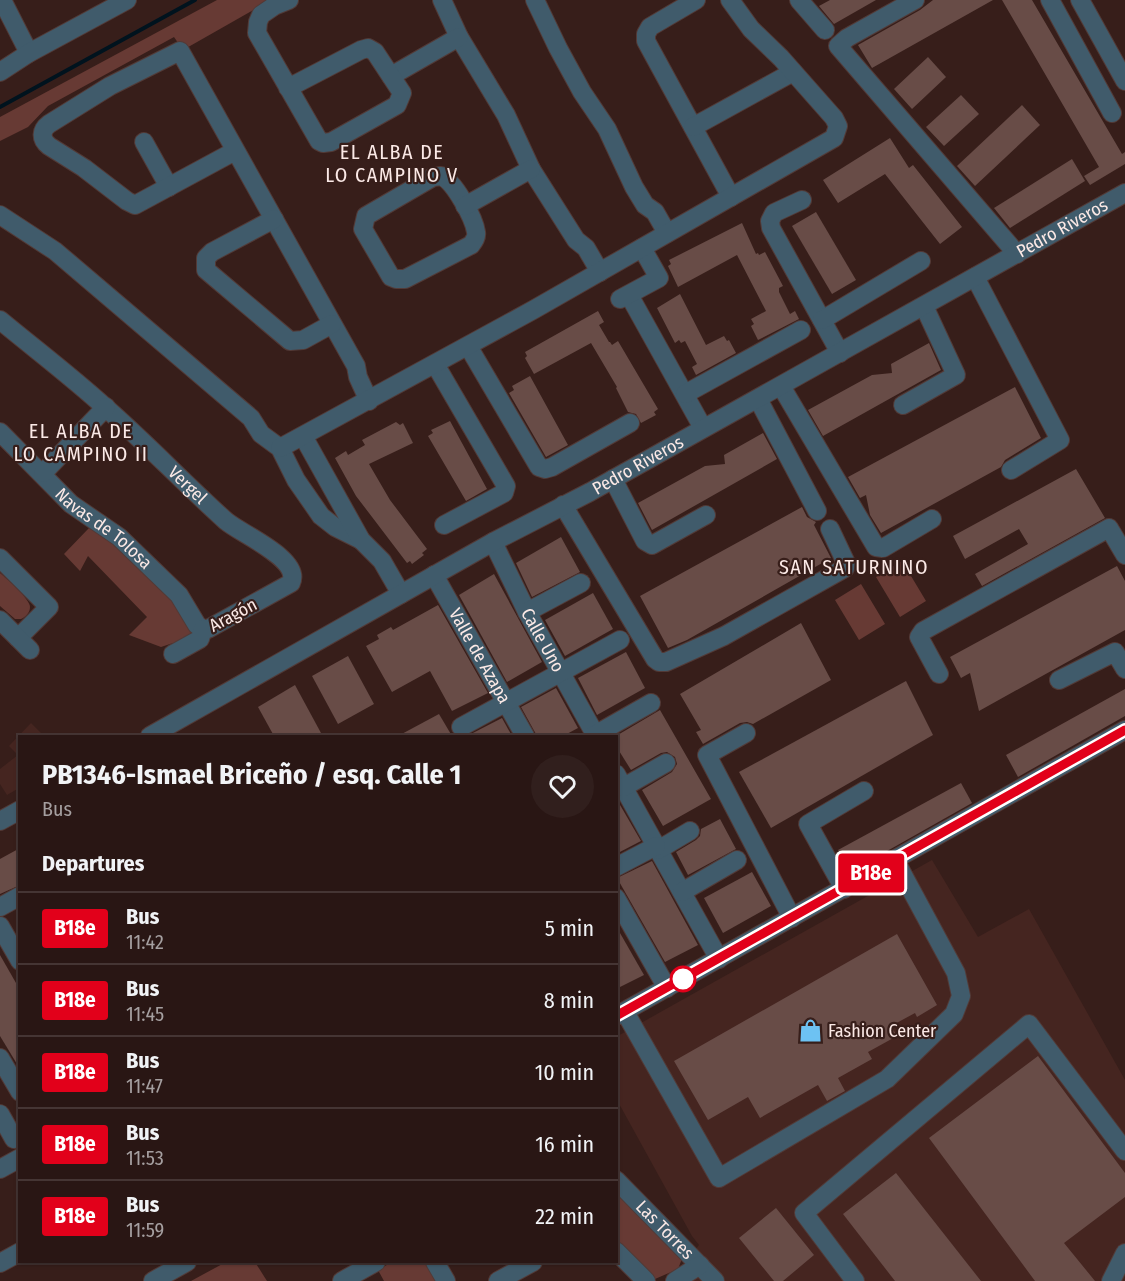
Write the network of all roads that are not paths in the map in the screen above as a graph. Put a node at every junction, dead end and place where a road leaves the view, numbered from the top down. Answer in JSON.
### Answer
{"nodes":[{"id":1,"x":2,"y":0,"type":"edge"},
{"id":2,"x":127,"y":0,"type":"edge"},
{"id":3,"x":289,"y":0,"type":"edge"},
{"id":4,"x":442,"y":0,"type":"edge"},
{"id":5,"x":535,"y":0,"type":"edge"},
{"id":6,"x":696,"y":0,"type":"edge"},
{"id":7,"x":730,"y":0,"type":"edge"},
{"id":8,"x":799,"y":0,"type":"edge"},
{"id":9,"x":915,"y":0,"type":"edge"},
{"id":10,"x":1050,"y":0,"type":"edge"},
{"id":11,"x":1080,"y":0,"type":"edge"},
{"id":12,"x":94,"y":8,"type":"edge"},
{"id":13,"x":825,"y":30,"type":"dead end"},
{"id":14,"x":459,"y":37,"type":"junction"},
{"id":15,"x":29,"y":53,"type":"junction"},
{"id":16,"x":1120,"y":60,"type":"edge"},
{"id":17,"x":0,"y":72,"type":"edge"},
{"id":18,"x":793,"y":72,"type":"junction"},
{"id":19,"x":391,"y":76,"type":"junction"},
{"id":20,"x":1125,"y":81,"type":"edge"},
{"id":21,"x":288,"y":88,"type":"junction"},
{"id":22,"x":1112,"y":113,"type":"dead end"},
{"id":23,"x":693,"y":128,"type":"junction"},
{"id":24,"x":144,"y":142,"type":"dead end"},
{"id":25,"x":235,"y":151,"type":"junction"},
{"id":26,"x":531,"y":169,"type":"junction"},
{"id":27,"x":170,"y":186,"type":"junction"},
{"id":28,"x":1125,"y":194,"type":"edge"},
{"id":29,"x":731,"y":197,"type":"junction"},
{"id":30,"x":802,"y":200,"type":"dead end"},
{"id":31,"x":465,"y":206,"type":"junction"},
{"id":32,"x":0,"y":215,"type":"edge"},
{"id":33,"x":274,"y":219,"type":"junction"},
{"id":34,"x":656,"y":240,"type":"junction"},
{"id":35,"x":1017,"y":254,"type":"junction"},
{"id":36,"x":921,"y":261,"type":"dead end"},
{"id":37,"x":595,"y":275,"type":"junction"},
{"id":38,"x":975,"y":277,"type":"junction"},
{"id":39,"x":924,"y":306,"type":"junction"},
{"id":40,"x":0,"y":320,"type":"edge"},
{"id":41,"x":822,"y":320,"type":"junction"},
{"id":42,"x":332,"y":324,"type":"junction"},
{"id":43,"x":801,"y":330,"type":"dead end"},
{"id":44,"x":468,"y":346,"type":"junction"},
{"id":45,"x":840,"y":353,"type":"junction"},
{"id":46,"x":435,"y":364,"type":"junction"},
{"id":47,"x":781,"y":386,"type":"junction"},
{"id":48,"x":685,"y":394,"type":"junction"},
{"id":49,"x":374,"y":398,"type":"junction"},
{"id":50,"x":758,"y":399,"type":"junction"},
{"id":51,"x":903,"y":405,"type":"dead end"},
{"id":52,"x":106,"y":407,"type":"junction"},
{"id":53,"x":630,"y":423,"type":"dead end"},
{"id":54,"x":704,"y":428,"type":"junction"},
{"id":55,"x":0,"y":432,"type":"edge"},
{"id":56,"x":292,"y":442,"type":"junction"},
{"id":57,"x":318,"y":463,"type":"junction"},
{"id":58,"x":1011,"y":470,"type":"dead end"},
{"id":59,"x":42,"y":473,"type":"junction"},
{"id":60,"x":294,"y":475,"type":"junction"},
{"id":61,"x":614,"y":479,"type":"junction"},
{"id":62,"x":563,"y":505,"type":"junction"},
{"id":63,"x":816,"y":512,"type":"dead end"},
{"id":64,"x":706,"y":515,"type":"dead end"},
{"id":65,"x":932,"y":519,"type":"dead end"},
{"id":66,"x":444,"y":525,"type":"dead end"},
{"id":67,"x":830,"y":529,"type":"dead end"},
{"id":68,"x":362,"y":540,"type":"junction"},
{"id":69,"x":493,"y":542,"type":"junction"},
{"id":70,"x":1125,"y":555,"type":"edge"},
{"id":71,"x":0,"y":558,"type":"edge"},
{"id":72,"x":434,"y":575,"type":"junction"},
{"id":73,"x":294,"y":577,"type":"joint"},
{"id":74,"x":581,"y":584,"type":"dead end"},
{"id":75,"x":401,"y":594,"type":"junction"},
{"id":76,"x":527,"y":612,"type":"junction"},
{"id":77,"x":0,"y":620,"type":"edge"},
{"id":78,"x":203,"y":629,"type":"junction"},
{"id":79,"x":620,"y":640,"type":"dead end"},
{"id":80,"x":173,"y":654,"type":"dead end"},
{"id":81,"x":1125,"y":669,"type":"edge"},
{"id":82,"x":560,"y":672,"type":"junction"},
{"id":83,"x":939,"y":674,"type":"dead end"},
{"id":84,"x":1059,"y":680,"type":"dead end"},
{"id":85,"x":506,"y":702,"type":"junction"},
{"id":86,"x":651,"y":703,"type":"dead end"},
{"id":87,"x":461,"y":727,"type":"dead end"},
{"id":88,"x":176,"y":730,"type":"edge"},
{"id":89,"x":1125,"y":730,"type":"edge"},
{"id":90,"x":746,"y":733,"type":"dead end"},
{"id":91,"x":154,"y":735,"type":"edge"},
{"id":92,"x":524,"y":735,"type":"edge"},
{"id":93,"x":593,"y":735,"type":"edge"},
{"id":94,"x":596,"y":735,"type":"edge"},
{"id":95,"x":666,"y":763,"type":"dead end"},
{"id":96,"x":620,"y":780,"type":"edge"},
{"id":97,"x":864,"y":791,"type":"dead end"},
{"id":98,"x":18,"y":811,"type":"edge"},
{"id":99,"x":0,"y":821,"type":"edge"},
{"id":100,"x":690,"y":831,"type":"dead end"},
{"id":101,"x":657,"y":848,"type":"junction"},
{"id":102,"x":737,"y":860,"type":"dead end"},
{"id":103,"x":895,"y":860,"type":"junction"},
{"id":104,"x":618,"y":866,"type":"edge"},
{"id":105,"x":844,"y":888,"type":"junction"},
{"id":106,"x":682,"y":892,"type":"junction"},
{"id":107,"x":18,"y":897,"type":"edge"},
{"id":108,"x":618,"y":902,"type":"edge"},
{"id":109,"x":0,"y":907,"type":"edge"},
{"id":110,"x":792,"y":918,"type":"junction"},
{"id":111,"x":0,"y":926,"type":"edge"},
{"id":112,"x":18,"y":958,"type":"edge"},
{"id":113,"x":719,"y":959,"type":"junction"},
{"id":114,"x":667,"y":988,"type":"junction"},
{"id":115,"x":620,"y":1014,"type":"edge"},
{"id":116,"x":0,"y":1058,"type":"edge"},
{"id":117,"x":18,"y":1085,"type":"edge"},
{"id":118,"x":0,"y":1114,"type":"edge"},
{"id":119,"x":14,"y":1139,"type":"dead end"},
{"id":120,"x":1125,"y":1151,"type":"edge"},
{"id":121,"x":18,"y":1159,"type":"edge"},
{"id":122,"x":0,"y":1169,"type":"edge"},
{"id":123,"x":618,"y":1182,"type":"edge"},
{"id":124,"x":18,"y":1253,"type":"edge"},
{"id":125,"x":618,"y":1253,"type":"edge"},
{"id":126,"x":1125,"y":1254,"type":"edge"},
{"id":127,"x":0,"y":1263,"type":"edge"},
{"id":128,"x":185,"y":1263,"type":"edge"},
{"id":129,"x":374,"y":1263,"type":"edge"},
{"id":130,"x":436,"y":1263,"type":"edge"},
{"id":131,"x":700,"y":1265,"type":"junction"},
{"id":132,"x":530,"y":1269,"type":"edge"},
{"id":133,"x":153,"y":1281,"type":"edge"},
{"id":134,"x":342,"y":1281,"type":"edge"},
{"id":135,"x":446,"y":1281,"type":"edge"},
{"id":136,"x":498,"y":1281,"type":"edge"},
{"id":137,"x":646,"y":1281,"type":"edge"},
{"id":138,"x":675,"y":1281,"type":"edge"},
{"id":139,"x":715,"y":1281,"type":"edge"},
{"id":140,"x":855,"y":1281,"type":"edge"},
{"id":141,"x":1111,"y":1281,"type":"edge"}],
"edges":[{"from":1,"to":15,"type":"street"},
{"from":2,"to":12,"type":"street"},
{"from":3,"to":21,"type":"street"},
{"from":4,"to":14,"type":"street"},
{"from":5,"to":34,"type":"street"},
{"from":6,"to":23,"type":"street"},
{"from":7,"to":18,"type":"street"},
{"from":8,"to":13,"type":"street"},
{"from":9,"to":35,"type":"street"},
{"from":10,"to":22,"type":"street"},
{"from":11,"to":16,"type":"street"},
{"from":12,"to":15,"type":"street"},
{"from":14,"to":19,"type":"street"},
{"from":14,"to":26,"type":"street"},
{"from":15,"to":17,"type":"street"},
{"from":16,"to":20,"type":"street"},
{"from":18,"to":23,"type":"street"},
{"from":18,"to":29,"type":"street"},
{"from":19,"to":21,"type":"street"},
{"from":19,"to":21,"type":"street"},
{"from":23,"to":29,"type":"street"},
{"from":24,"to":27,"type":"street"},
{"from":25,"to":27,"type":"street"},
{"from":25,"to":27,"type":"street"},
{"from":25,"to":33,"type":"street"},
{"from":26,"to":31,"type":"street"},
{"from":26,"to":37,"type":"street"},
{"from":28,"to":35,"type":"street","name":"Pedro Riveros"},
{"from":29,"to":34,"type":"street"},
{"from":30,"to":41,"type":"street"},
{"from":31,"to":31,"type":"street"},
{"from":32,"to":56,"type":"street"},
{"from":33,"to":42,"type":"street"},
{"from":33,"to":42,"type":"street"},
{"from":34,"to":37,"type":"street"},
{"from":34,"to":48,"type":"street"},
{"from":35,"to":38,"type":"street","name":"Pedro Riveros"},
{"from":36,"to":41,"type":"street"},
{"from":37,"to":44,"type":"street"},
{"from":38,"to":39,"type":"street","name":"Pedro Riveros"},
{"from":38,"to":58,"type":"street"},
{"from":39,"to":45,"type":"street","name":"Pedro Riveros"},
{"from":39,"to":51,"type":"street"},
{"from":40,"to":52,"type":"street","name":"Vergel"},
{"from":41,"to":45,"type":"street"},
{"from":42,"to":49,"type":"street"},
{"from":43,"to":48,"type":"street"},
{"from":44,"to":46,"type":"street"},
{"from":44,"to":53,"type":"street"},
{"from":45,"to":47,"type":"street","name":"Pedro Riveros"},
{"from":46,"to":49,"type":"street"},
{"from":46,"to":66,"type":"street"},
{"from":47,"to":50,"type":"street","name":"Pedro Riveros"},
{"from":47,"to":65,"type":"street"},
{"from":48,"to":54,"type":"street"},
{"from":49,"to":56,"type":"street"},
{"from":50,"to":54,"type":"street","name":"Pedro Riveros"},
{"from":50,"to":63,"type":"street"},
{"from":52,"to":59,"type":"street"},
{"from":52,"to":73,"type":"street","name":"Vergel"},
{"from":54,"to":61,"type":"street","name":"Pedro Riveros"},
{"from":55,"to":59,"type":"street","name":"Navas de Tolosa"},
{"from":56,"to":57,"type":"street"},
{"from":56,"to":60,"type":"street"},
{"from":57,"to":60,"type":"street"},
{"from":57,"to":68,"type":"street"},
{"from":59,"to":78,"type":"street","name":"Navas de Tolosa"},
{"from":60,"to":68,"type":"street"},
{"from":61,"to":62,"type":"street","name":"Pedro Riveros"},
{"from":61,"to":64,"type":"street"},
{"from":62,"to":67,"type":"street"},
{"from":62,"to":69,"type":"street","name":"Pedro Riveros"},
{"from":68,"to":75,"type":"street"},
{"from":69,"to":72,"type":"street","name":"Pedro Riveros"},
{"from":69,"to":76,"type":"street","name":"Calle Uno"},
{"from":70,"to":83,"type":"street"},
{"from":71,"to":77,"type":"street"},
{"from":72,"to":75,"type":"street","name":"Pedro Riveros"},
{"from":72,"to":85,"type":"street","name":"Valle de Azapa"},
{"from":73,"to":78,"type":"street","name":"Aragón"},
{"from":74,"to":76,"type":"street"},
{"from":75,"to":88,"type":"street","name":"Pedro Riveros"},
{"from":76,"to":82,"type":"street","name":"Calle Uno"},
{"from":78,"to":80,"type":"street","name":"Aragón"},
{"from":79,"to":82,"type":"street"},
{"from":81,"to":84,"type":"street"},
{"from":82,"to":85,"type":"street"},
{"from":82,"to":93,"type":"street","name":"Calle Uno"},
{"from":85,"to":87,"type":"street"},
{"from":85,"to":92,"type":"street","name":"Valle de Azapa"},
{"from":86,"to":94,"type":"street"},
{"from":88,"to":91,"type":"street","name":"Pedro Riveros"},
{"from":89,"to":103,"type":"street"},
{"from":90,"to":110,"type":"street"},
{"from":95,"to":96,"type":"street"},
{"from":96,"to":101,"type":"street"},
{"from":97,"to":105,"type":"street"},
{"from":98,"to":99,"type":"street"},
{"from":100,"to":101,"type":"street"},
{"from":101,"to":104,"type":"street"},
{"from":101,"to":106,"type":"street"},
{"from":102,"to":106,"type":"street"},
{"from":103,"to":105,"type":"street"},
{"from":103,"to":115,"type":"street"},
{"from":105,"to":110,"type":"street"},
{"from":106,"to":113,"type":"street"},
{"from":107,"to":109,"type":"street"},
{"from":108,"to":114,"type":"street"},
{"from":110,"to":113,"type":"street"},
{"from":111,"to":112,"type":"street"},
{"from":113,"to":114,"type":"street"},
{"from":114,"to":115,"type":"street"},
{"from":116,"to":117,"type":"street"},
{"from":118,"to":119,"type":"street"},
{"from":120,"to":140,"type":"street"},
{"from":121,"to":122,"type":"street"},
{"from":123,"to":131,"type":"street","name":"Las Torres"},
{"from":124,"to":127,"type":"street"},
{"from":125,"to":137,"type":"street"},
{"from":126,"to":141,"type":"street"},
{"from":128,"to":133,"type":"street"},
{"from":129,"to":134,"type":"street"},
{"from":130,"to":135,"type":"street"},
{"from":131,"to":138,"type":"street"},
{"from":131,"to":139,"type":"street","name":"Las Torres"},
{"from":132,"to":136,"type":"street"}]}
